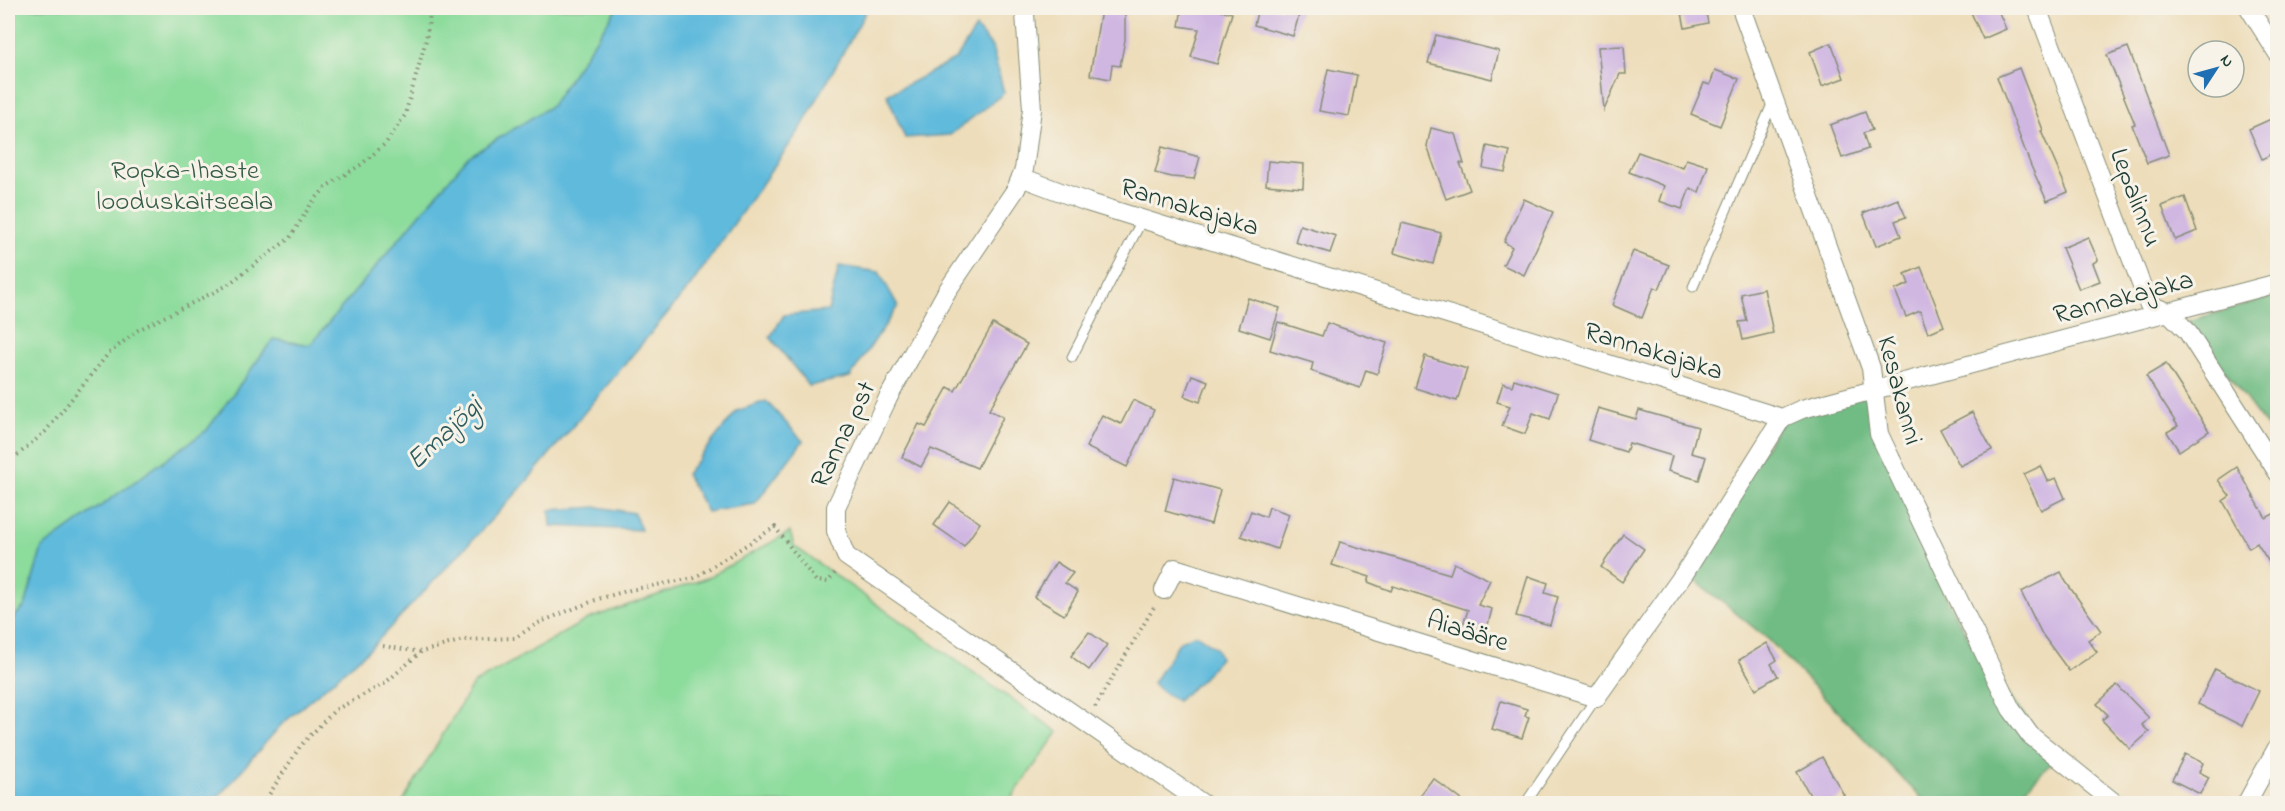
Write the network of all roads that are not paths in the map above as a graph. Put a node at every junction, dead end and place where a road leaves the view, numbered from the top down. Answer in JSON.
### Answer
{"nodes":[{"id":1,"x":1027,"y":8,"type":"edge"},
{"id":2,"x":1741,"y":8,"type":"edge"},
{"id":3,"x":2037,"y":8,"type":"edge"},
{"id":4,"x":2249,"y":8,"type":"edge"},
{"id":5,"x":2277,"y":54,"type":"edge"},
{"id":6,"x":1774,"y":99,"type":"junction"},
{"id":7,"x":1021,"y":177,"type":"junction"},
{"id":8,"x":1142,"y":220,"type":"junction"},
{"id":9,"x":2277,"y":283,"type":"edge"},
{"id":10,"x":1693,"y":287,"type":"dead end"},
{"id":11,"x":2168,"y":312,"type":"junction"},
{"id":12,"x":1072,"y":357,"type":"dead end"},
{"id":13,"x":1874,"y":390,"type":"junction"},
{"id":14,"x":1782,"y":418,"type":"junction"},
{"id":15,"x":2277,"y":472,"type":"edge"},
{"id":16,"x":1164,"y":590,"type":"road end"},
{"id":17,"x":1596,"y":698,"type":"junction"},
{"id":18,"x":2277,"y":746,"type":"edge"},
{"id":19,"x":1203,"y":804,"type":"edge"},
{"id":20,"x":1525,"y":804,"type":"edge"},
{"id":21,"x":2116,"y":804,"type":"edge"},
{"id":22,"x":2246,"y":804,"type":"edge"}],
"edges":[{"from":1,"to":7,"type":"street","name":"Ranna pst"},
{"from":2,"to":6,"type":"street","name":"Kesakanni"},
{"from":3,"to":11,"type":"street","name":"Lepalinnu"},
{"from":4,"to":5,"type":"street"},
{"from":6,"to":10,"type":"lane"},
{"from":6,"to":13,"type":"street","name":"Kesakanni"},
{"from":7,"to":8,"type":"street","name":"Rannakajaka"},
{"from":7,"to":19,"type":"street","name":"Ranna pst"},
{"from":8,"to":12,"type":"lane"},
{"from":8,"to":14,"type":"street","name":"Rannakajaka"},
{"from":9,"to":11,"type":"street","name":"Rannakajaka"},
{"from":11,"to":13,"type":"street","name":"Rannakajaka"},
{"from":11,"to":15,"type":"street","name":"Lepalinnu"},
{"from":13,"to":14,"type":"street","name":"Rannakajaka"},
{"from":13,"to":21,"type":"street","name":"Kesakanni"},
{"from":14,"to":17,"type":"street"},
{"from":16,"to":17,"type":"street","name":"Aiaääre"},
{"from":17,"to":20,"type":"lane"},
{"from":18,"to":22,"type":"street"}]}
